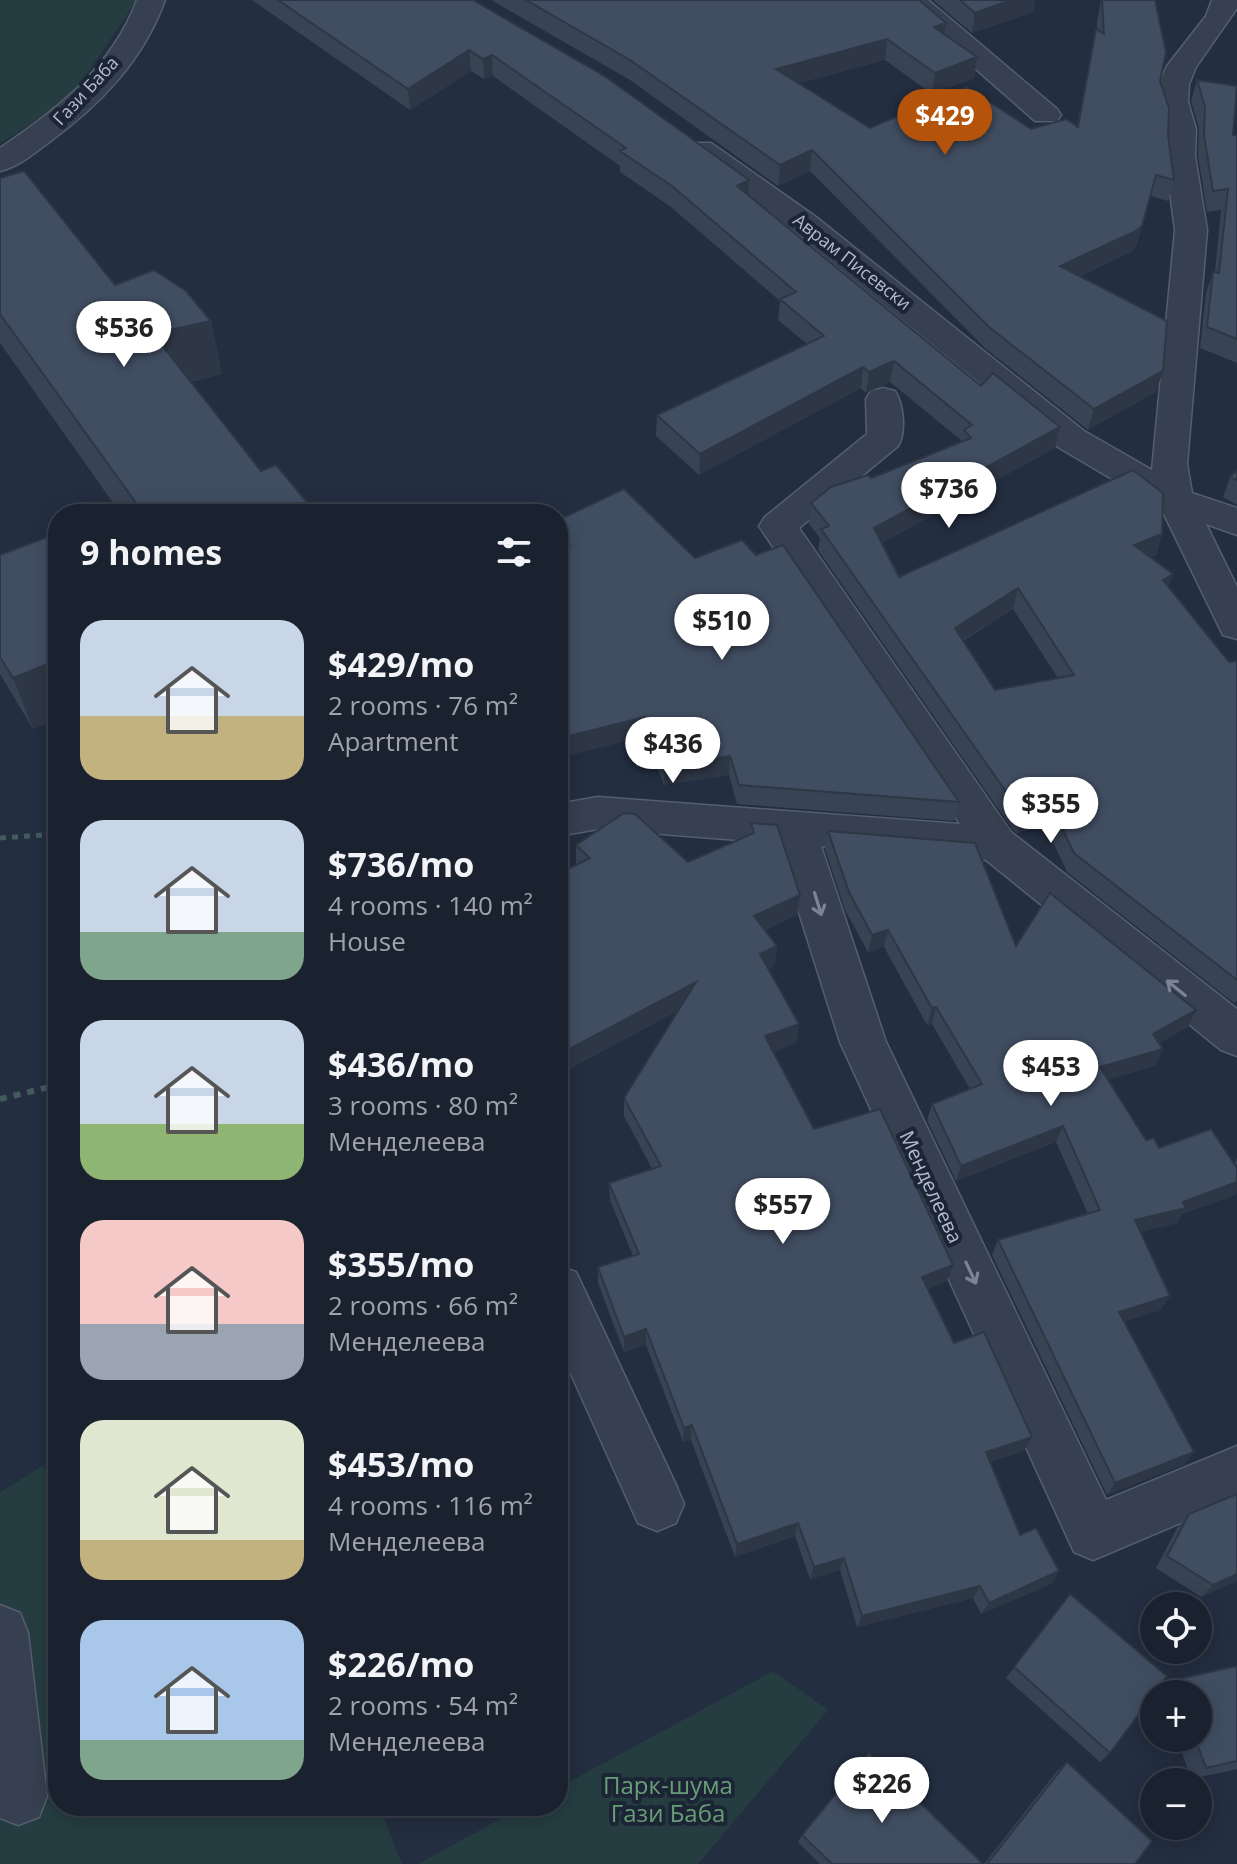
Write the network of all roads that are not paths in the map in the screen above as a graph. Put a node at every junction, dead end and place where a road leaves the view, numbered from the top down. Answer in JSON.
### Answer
{"nodes":[{"id":1,"x":151,"y":0,"type":"edge"},
{"id":2,"x":911,"y":0,"type":"edge"},
{"id":3,"x":1222,"y":11,"type":"edge"},
{"id":4,"x":1046,"y":115,"type":"dead end"},
{"id":5,"x":680,"y":134,"type":"edge"},
{"id":6,"x":0,"y":162,"type":"edge"},
{"id":7,"x":883,"y":399,"type":"dead end"},
{"id":8,"x":1175,"y":500,"type":"junction"},
{"id":9,"x":1237,"y":522,"type":"edge"},
{"id":10,"x":1237,"y":625,"type":"edge"},
{"id":11,"x":568,"y":818,"type":"edge"},
{"id":12,"x":794,"y":830,"type":"junction"},
{"id":13,"x":996,"y":844,"type":"junction"},
{"id":14,"x":1237,"y":1036,"type":"edge"},
{"id":15,"x":568,"y":1311,"type":"edge"},
{"id":16,"x":1237,"y":1472,"type":"edge"},
{"id":17,"x":657,"y":1504,"type":"dead end"},
{"id":18,"x":0,"y":1633,"type":"edge"},
{"id":19,"x":18,"y":1796,"type":"dead end"}],
"edges":[{"from":1,"to":6,"type":"street","name":"Гази Баба"},
{"from":2,"to":4,"type":"street"},
{"from":3,"to":8,"type":"street"},
{"from":5,"to":8,"type":"street","name":"Аврам Писевски"},
{"from":7,"to":13,"type":"street"},
{"from":8,"to":9,"type":"street","name":"Аврам Писевски"},
{"from":8,"to":10,"type":"street"},
{"from":11,"to":12,"type":"street"},
{"from":12,"to":13,"type":"street"},
{"from":12,"to":16,"type":"street","name":"Менделеева","one_way":true},
{"from":14,"to":13,"type":"street","one_way":true},
{"from":15,"to":17,"type":"street"},
{"from":18,"to":19,"type":"street"}]}
